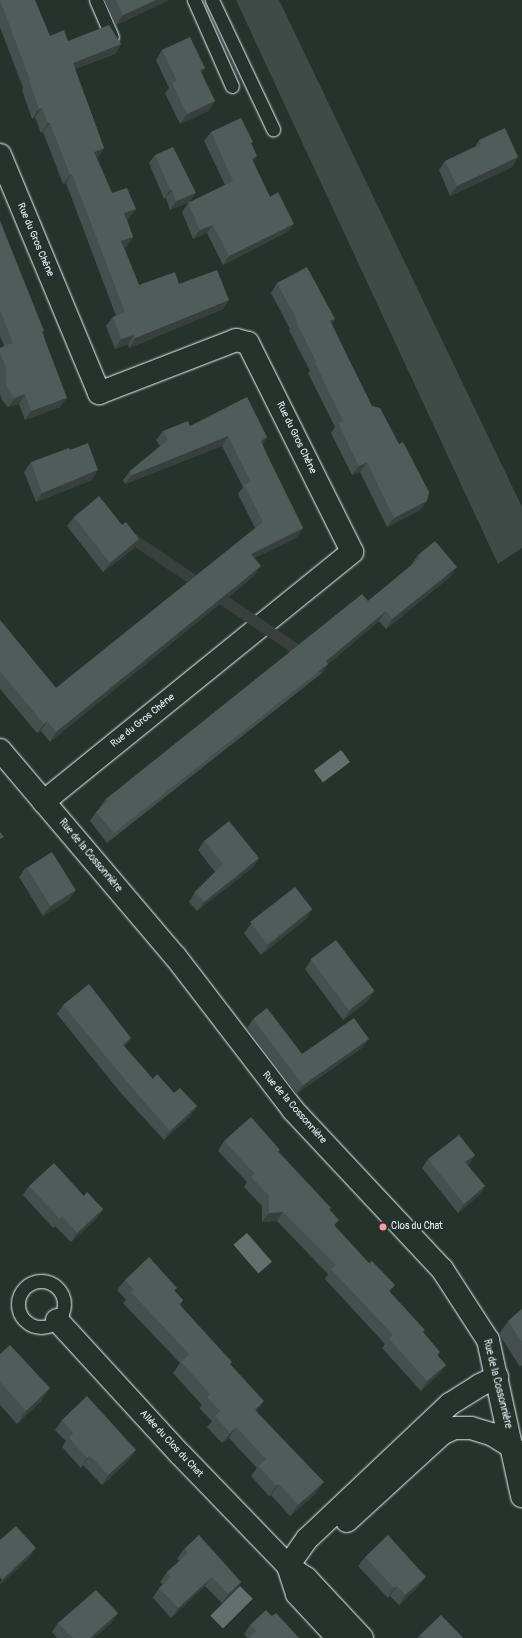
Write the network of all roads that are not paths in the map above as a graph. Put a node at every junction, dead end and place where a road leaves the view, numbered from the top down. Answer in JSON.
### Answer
{"nodes":[{"id":1,"x":96,"y":0,"type":"edge"},
{"id":2,"x":194,"y":0,"type":"edge"},
{"id":3,"x":212,"y":0,"type":"edge"},
{"id":4,"x":112,"y":37,"type":"edge"},
{"id":5,"x":232,"y":86,"type":"dead end"},
{"id":6,"x":273,"y":129,"type":"dead end"},
{"id":7,"x":0,"y":155,"type":"edge"},
{"id":8,"x":0,"y":750,"type":"edge"},
{"id":9,"x":43,"y":802,"type":"junction"},
{"id":10,"x":57,"y":1320,"type":"dead end"},
{"id":11,"x":497,"y":1377,"type":"junction"},
{"id":12,"x":517,"y":1457,"type":"edge"},
{"id":13,"x":522,"y":1496,"type":"edge"},
{"id":14,"x":288,"y":1566,"type":"junction"},
{"id":15,"x":338,"y":1638,"type":"edge"},
{"id":16,"x":362,"y":1638,"type":"edge"}],
"edges":[{"from":1,"to":4,"type":"lane"},
{"from":2,"to":5,"type":"lane"},
{"from":3,"to":6,"type":"lane"},
{"from":7,"to":9,"type":"street","name":"Rue du Gros Chêne"},
{"from":8,"to":9,"type":"street","name":"Rue de la Cossonnière"},
{"from":9,"to":11,"type":"street","name":"Rue de la Cossonnière"},
{"from":10,"to":14,"type":"street","name":"Allée du Clos du Chat"},
{"from":11,"to":12,"type":"street","name":"Rue de la Cossonnière"},
{"from":11,"to":14,"type":"street"},
{"from":12,"to":13,"type":"street","name":"Rue de la Cossonnière"},
{"from":12,"to":14,"type":"street"},
{"from":14,"to":15,"type":"street"},
{"from":14,"to":16,"type":"street","name":"Allée du Clos du Chat"}]}
